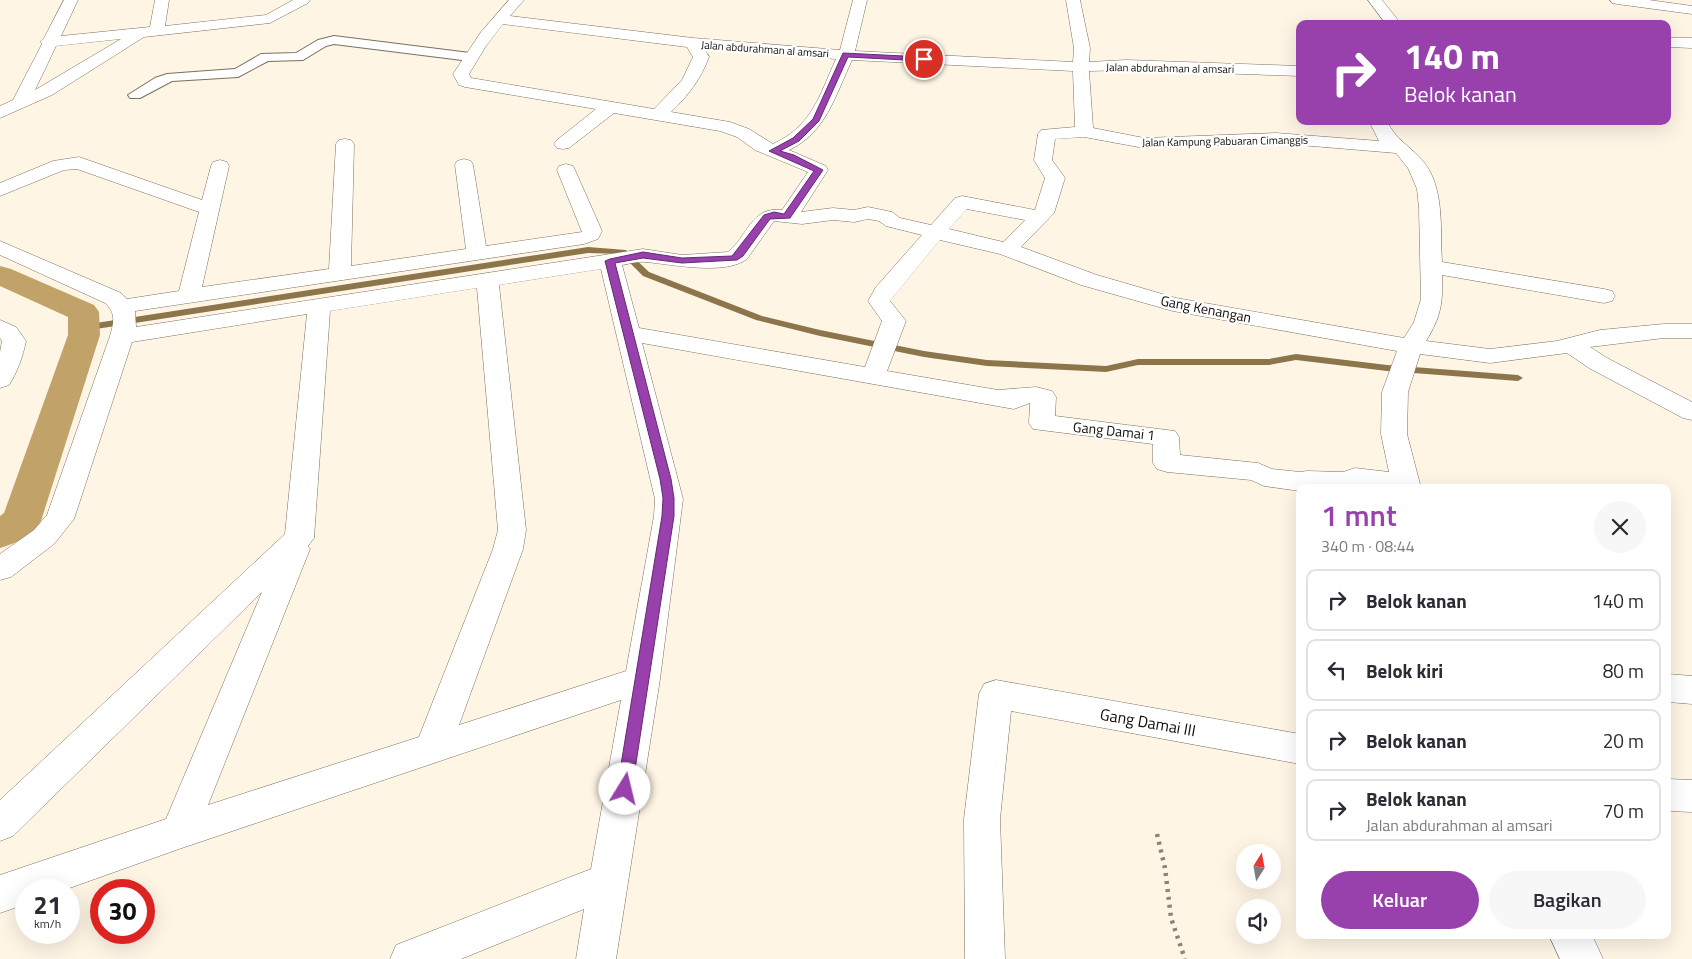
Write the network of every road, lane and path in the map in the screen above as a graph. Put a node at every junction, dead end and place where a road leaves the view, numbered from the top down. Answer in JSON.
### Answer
{"nodes":[{"id":1,"x":71,"y":0,"type":"edge"},
{"id":2,"x":162,"y":0,"type":"edge"},
{"id":3,"x":304,"y":0,"type":"edge"},
{"id":4,"x":517,"y":0,"type":"edge"},
{"id":5,"x":860,"y":0,"type":"edge"},
{"id":6,"x":1073,"y":0,"type":"edge"},
{"id":7,"x":1374,"y":0,"type":"edge"},
{"id":8,"x":1617,"y":0,"type":"edge"},
{"id":9,"x":1692,"y":10,"type":"edge"},
{"id":10,"x":498,"y":19,"type":"junction"},
{"id":11,"x":1391,"y":20,"type":"edge"},
{"id":12,"x":157,"y":31,"type":"junction"},
{"id":13,"x":141,"y":33,"type":"junction"},
{"id":14,"x":48,"y":42,"type":"junction"},
{"id":15,"x":1671,"y":42,"type":"edge"},
{"id":16,"x":693,"y":43,"type":"junction"},
{"id":17,"x":1691,"y":44,"type":"edge"},
{"id":18,"x":846,"y":55,"type":"junction"},
{"id":19,"x":470,"y":57,"type":"junction"},
{"id":20,"x":1081,"y":67,"type":"junction"},
{"id":21,"x":1296,"y":71,"type":"edge"},
{"id":22,"x":135,"y":95,"type":"dead end"},
{"id":23,"x":20,"y":102,"type":"junction"},
{"id":24,"x":611,"y":107,"type":"junction"},
{"id":25,"x":0,"y":113,"type":"edge"},
{"id":26,"x":657,"y":116,"type":"junction"},
{"id":27,"x":1380,"y":125,"type":"edge"},
{"id":28,"x":1084,"y":132,"type":"junction"},
{"id":29,"x":344,"y":144,"type":"dead end"},
{"id":30,"x":564,"y":144,"type":"dead end"},
{"id":31,"x":1401,"y":148,"type":"junction"},
{"id":32,"x":773,"y":151,"type":"junction"},
{"id":33,"x":464,"y":165,"type":"dead end"},
{"id":34,"x":220,"y":166,"type":"dead end"},
{"id":35,"x":566,"y":170,"type":"dead end"},
{"id":36,"x":0,"y":190,"type":"edge"},
{"id":37,"x":210,"y":209,"type":"junction"},
{"id":38,"x":787,"y":217,"type":"junction"},
{"id":39,"x":1040,"y":217,"type":"junction"},
{"id":40,"x":934,"y":232,"type":"junction"},
{"id":41,"x":0,"y":247,"type":"edge"},
{"id":42,"x":1007,"y":249,"type":"junction"},
{"id":43,"x":622,"y":259,"type":"junction"},
{"id":44,"x":482,"y":267,"type":"junction"},
{"id":45,"x":1432,"y":267,"type":"junction"},
{"id":46,"x":340,"y":276,"type":"junction"},
{"id":47,"x":1604,"y":296,"type":"dead end"},
{"id":48,"x":189,"y":297,"type":"junction"},
{"id":49,"x":319,"y":305,"type":"junction"},
{"id":50,"x":122,"y":306,"type":"junction"},
{"id":51,"x":0,"y":326,"type":"edge"},
{"id":52,"x":1692,"y":331,"type":"edge"},
{"id":53,"x":626,"y":333,"type":"junction"},
{"id":54,"x":122,"y":336,"type":"junction"},
{"id":55,"x":1571,"y":344,"type":"junction"},
{"id":56,"x":880,"y":358,"type":"junction"},
{"id":57,"x":1405,"y":361,"type":"junction"},
{"id":58,"x":0,"y":380,"type":"edge"},
{"id":59,"x":998,"y":398,"type":"junction"},
{"id":60,"x":1033,"y":404,"type":"dead end"},
{"id":61,"x":1692,"y":412,"type":"edge"},
{"id":62,"x":1400,"y":484,"type":"edge"},
{"id":63,"x":1406,"y":484,"type":"edge"},
{"id":64,"x":299,"y":538,"type":"junction"},
{"id":65,"x":0,"y":569,"type":"edge"},
{"id":66,"x":643,"y":679,"type":"junction"},
{"id":67,"x":1671,"y":688,"type":"edge"},
{"id":68,"x":1692,"y":690,"type":"edge"},
{"id":69,"x":1296,"y":749,"type":"edge"},
{"id":70,"x":432,"y":750,"type":"junction"},
{"id":71,"x":1671,"y":795,"type":"edge"},
{"id":72,"x":1692,"y":796,"type":"edge"},
{"id":73,"x":0,"y":824,"type":"edge"},
{"id":74,"x":179,"y":832,"type":"junction"},
{"id":75,"x":1157,"y":834,"type":"dead end"},
{"id":76,"x":609,"y":880,"type":"junction"},
{"id":77,"x":0,"y":894,"type":"edge"},
{"id":78,"x":1571,"y":939,"type":"edge"},
{"id":79,"x":410,"y":959,"type":"edge"},
{"id":80,"x":596,"y":959,"type":"edge"},
{"id":81,"x":985,"y":959,"type":"edge"},
{"id":82,"x":1185,"y":959,"type":"edge"},
{"id":83,"x":1583,"y":959,"type":"edge"}],
"edges":[{"from":1,"to":14,"type":"street"},
{"from":2,"to":12,"type":"street"},
{"from":3,"to":12,"type":"street"},
{"from":4,"to":10,"type":"street"},
{"from":5,"to":18,"type":"street"},
{"from":6,"to":20,"type":"street"},
{"from":7,"to":11,"type":"street"},
{"from":8,"to":9,"type":"street"},
{"from":10,"to":16,"type":"street","name":"Jalan abdurahman al amsari"},
{"from":10,"to":19,"type":"street"},
{"from":12,"to":13,"type":"street"},
{"from":13,"to":14,"type":"street"},
{"from":13,"to":23,"type":"street"},
{"from":14,"to":23,"type":"street"},
{"from":15,"to":17,"type":"street"},
{"from":16,"to":18,"type":"street","name":"Jalan abdurahman al amsari"},
{"from":16,"to":26,"type":"street"},
{"from":18,"to":20,"type":"street","name":"Jalan abdurahman al amsari"},
{"from":18,"to":32,"type":"street"},
{"from":19,"to":22,"type":"lane"},
{"from":19,"to":24,"type":"street"},
{"from":20,"to":21,"type":"street","name":"Jalan abdurahman al amsari"},
{"from":20,"to":28,"type":"street"},
{"from":23,"to":25,"type":"street"},
{"from":24,"to":26,"type":"street"},
{"from":24,"to":30,"type":"street"},
{"from":26,"to":32,"type":"street"},
{"from":27,"to":31,"type":"street"},
{"from":28,"to":31,"type":"street","name":"Jalan Kampung Pabuaran Cimanggis"},
{"from":28,"to":39,"type":"street","name":"Jalan Kampung Pabuaran Cimanggis"},
{"from":29,"to":46,"type":"street"},
{"from":31,"to":45,"type":"street"},
{"from":32,"to":38,"type":"street"},
{"from":33,"to":44,"type":"street"},
{"from":34,"to":37,"type":"street"},
{"from":35,"to":44,"type":"street"},
{"from":36,"to":37,"type":"street"},
{"from":37,"to":48,"type":"street"},
{"from":38,"to":40,"type":"street","name":"Gang Kenangan"},
{"from":38,"to":43,"type":"street","name":"Gang Kenangan"},
{"from":39,"to":40,"type":"street"},
{"from":39,"to":42,"type":"street"},
{"from":40,"to":42,"type":"street","name":"Gang Kenangan"},
{"from":40,"to":56,"type":"street"},
{"from":41,"to":50,"type":"street"},
{"from":42,"to":57,"type":"street","name":"Gang Kenangan"},
{"from":43,"to":44,"type":"street"},
{"from":43,"to":53,"type":"street"},
{"from":44,"to":46,"type":"street"},
{"from":44,"to":49,"type":"street"},
{"from":44,"to":70,"type":"street"},
{"from":45,"to":47,"type":"street"},
{"from":45,"to":57,"type":"street"},
{"from":46,"to":48,"type":"street"},
{"from":48,"to":50,"type":"street"},
{"from":49,"to":54,"type":"street"},
{"from":49,"to":64,"type":"street"},
{"from":50,"to":54,"type":"street"},
{"from":51,"to":58,"type":"street"},
{"from":52,"to":55,"type":"street","name":"Gang Kenangan"},
{"from":53,"to":56,"type":"street"},
{"from":53,"to":66,"type":"street"},
{"from":54,"to":65,"type":"street"},
{"from":55,"to":57,"type":"street","name":"Gang Kenangan"},
{"from":55,"to":61,"type":"street"},
{"from":56,"to":59,"type":"street"},
{"from":57,"to":63,"type":"street"},
{"from":59,"to":60,"type":"street"},
{"from":59,"to":62,"type":"street","name":"Gang Damai 1"},
{"from":64,"to":73,"type":"street"},
{"from":64,"to":74,"type":"street"},
{"from":66,"to":70,"type":"street"},
{"from":66,"to":76,"type":"street"},
{"from":67,"to":68,"type":"street"},
{"from":69,"to":81,"type":"street","name":"Gang Damai III"},
{"from":70,"to":74,"type":"street"},
{"from":71,"to":72,"type":"street"},
{"from":74,"to":77,"type":"street"},
{"from":75,"to":82,"type":"path"},
{"from":76,"to":79,"type":"street"},
{"from":76,"to":80,"type":"street"},
{"from":78,"to":83,"type":"street"}]}
